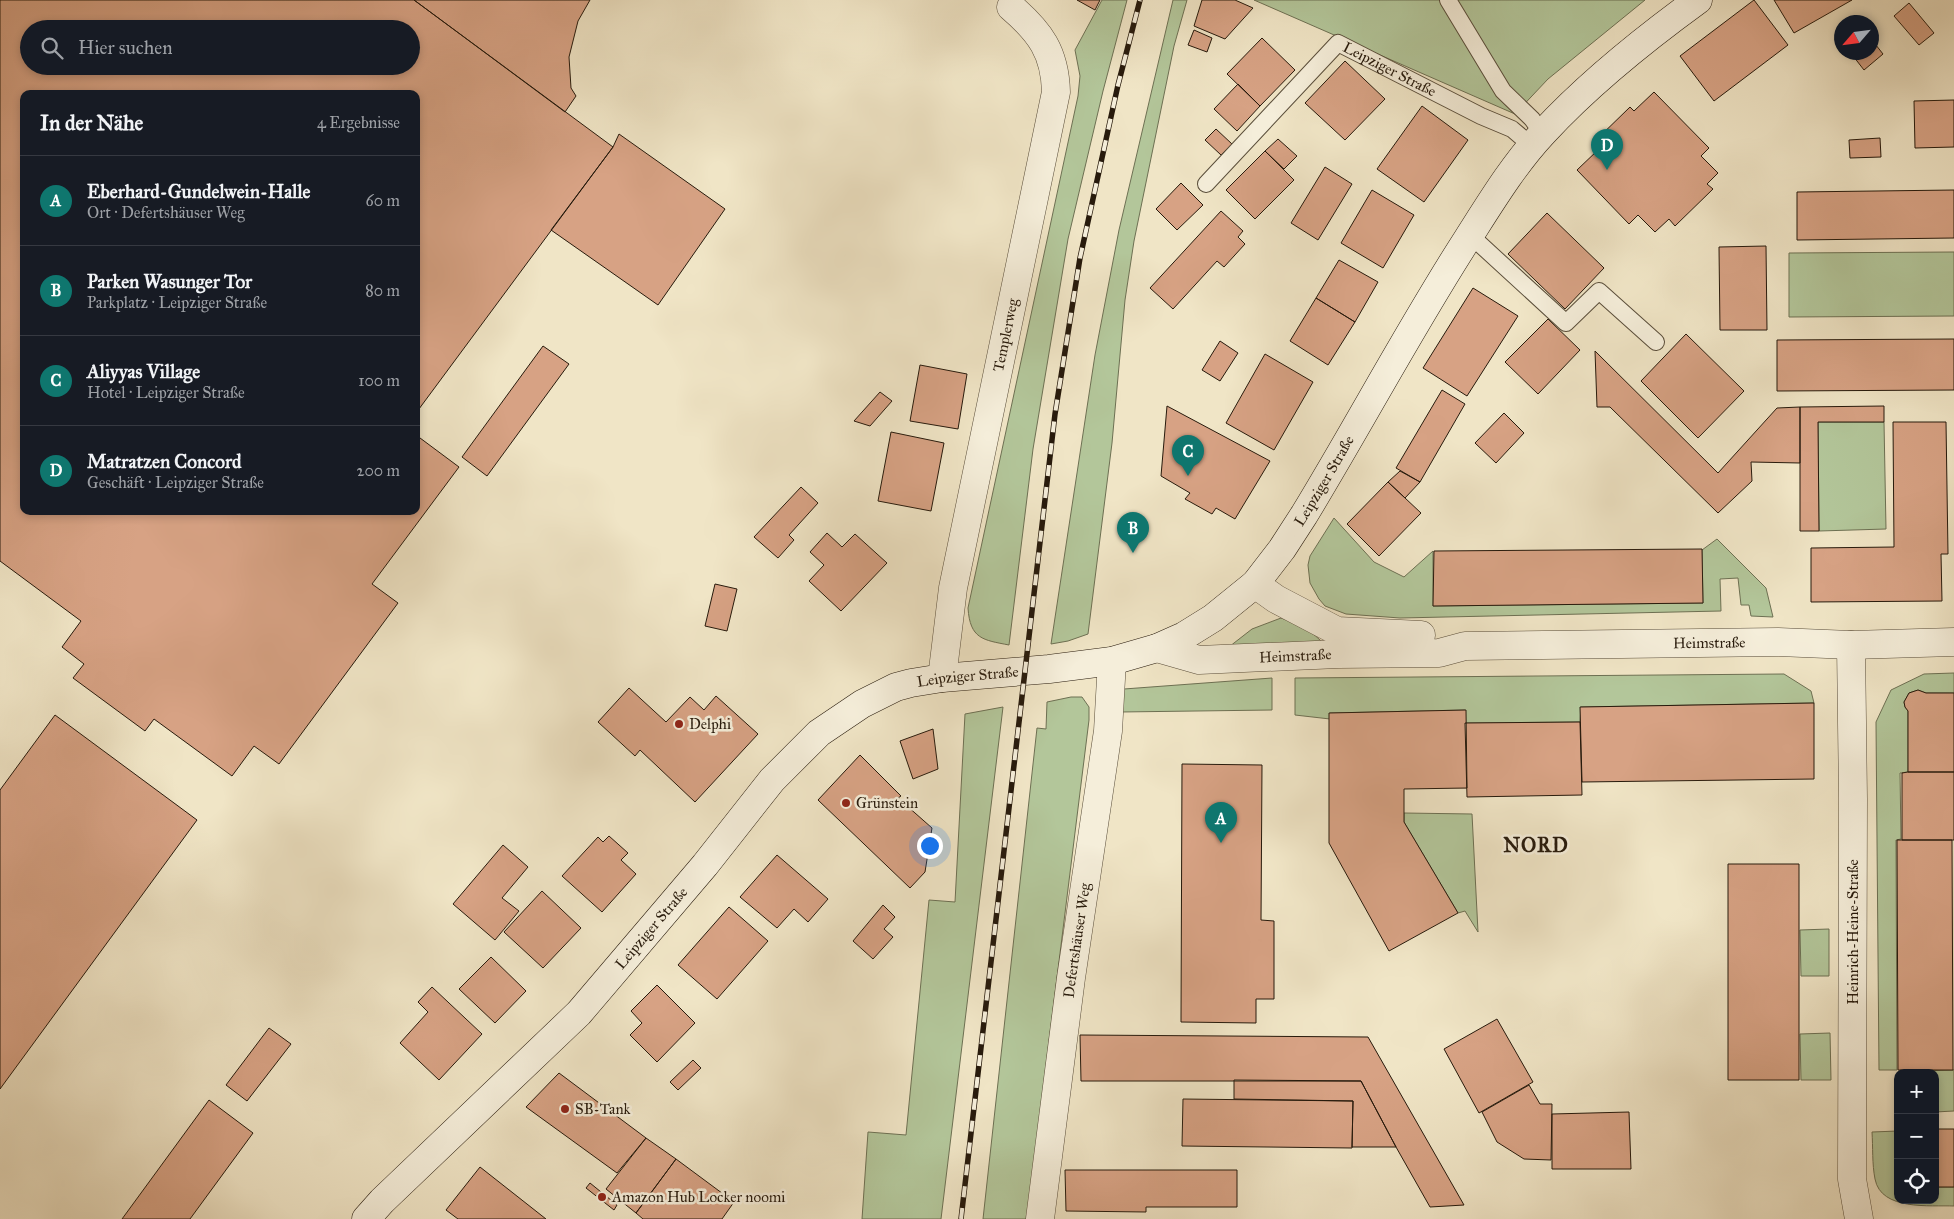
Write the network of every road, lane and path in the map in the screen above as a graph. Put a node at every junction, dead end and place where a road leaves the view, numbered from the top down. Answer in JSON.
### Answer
{"nodes":[{"id":1,"x":1448,"y":0,"type":"edge"},
{"id":2,"x":1698,"y":0,"type":"edge"},
{"id":3,"x":1011,"y":7,"type":"dead end"},
{"id":4,"x":1537,"y":140,"type":"junction"},
{"id":5,"x":1206,"y":184,"type":"dead end"},
{"id":6,"x":1470,"y":235,"type":"junction"},
{"id":7,"x":1656,"y":342,"type":"dead end"},
{"id":8,"x":1255,"y":584,"type":"junction"},
{"id":9,"x":1954,"y":642,"type":"edge"},
{"id":10,"x":1851,"y":645,"type":"junction"},
{"id":11,"x":1465,"y":646,"type":"junction"},
{"id":12,"x":1157,"y":648,"type":"junction"},
{"id":13,"x":1112,"y":660,"type":"junction"},
{"id":14,"x":942,"y":678,"type":"junction"},
{"id":15,"x":366,"y":1219,"type":"edge"},
{"id":16,"x":1040,"y":1219,"type":"edge"},
{"id":17,"x":1859,"y":1219,"type":"edge"}],
"edges":[{"from":1,"to":4,"type":"lane"},
{"from":2,"to":4,"type":"street","name":"Leipziger Straße"},
{"from":3,"to":14,"type":"street","name":"Templerweg"},
{"from":4,"to":5,"type":"lane","name":"Leipziger Straße"},
{"from":4,"to":6,"type":"street","name":"Leipziger Straße"},
{"from":6,"to":7,"type":"lane"},
{"from":6,"to":8,"type":"street","name":"Leipziger Straße"},
{"from":8,"to":11,"type":"street","name":"Heimstraße"},
{"from":8,"to":12,"type":"street","name":"Leipziger Straße"},
{"from":9,"to":10,"type":"street","name":"Heimstraße"},
{"from":10,"to":11,"type":"street","name":"Heimstraße"},
{"from":10,"to":17,"type":"street","name":"Heinrich-Heine-Straße"},
{"from":11,"to":12,"type":"street","name":"Heimstraße"},
{"from":12,"to":13,"type":"street","name":"Leipziger Straße"},
{"from":13,"to":14,"type":"street","name":"Leipziger Straße"},
{"from":13,"to":16,"type":"street","name":"Defertshäuser Weg"},
{"from":14,"to":15,"type":"street","name":"Leipziger Straße"}]}
